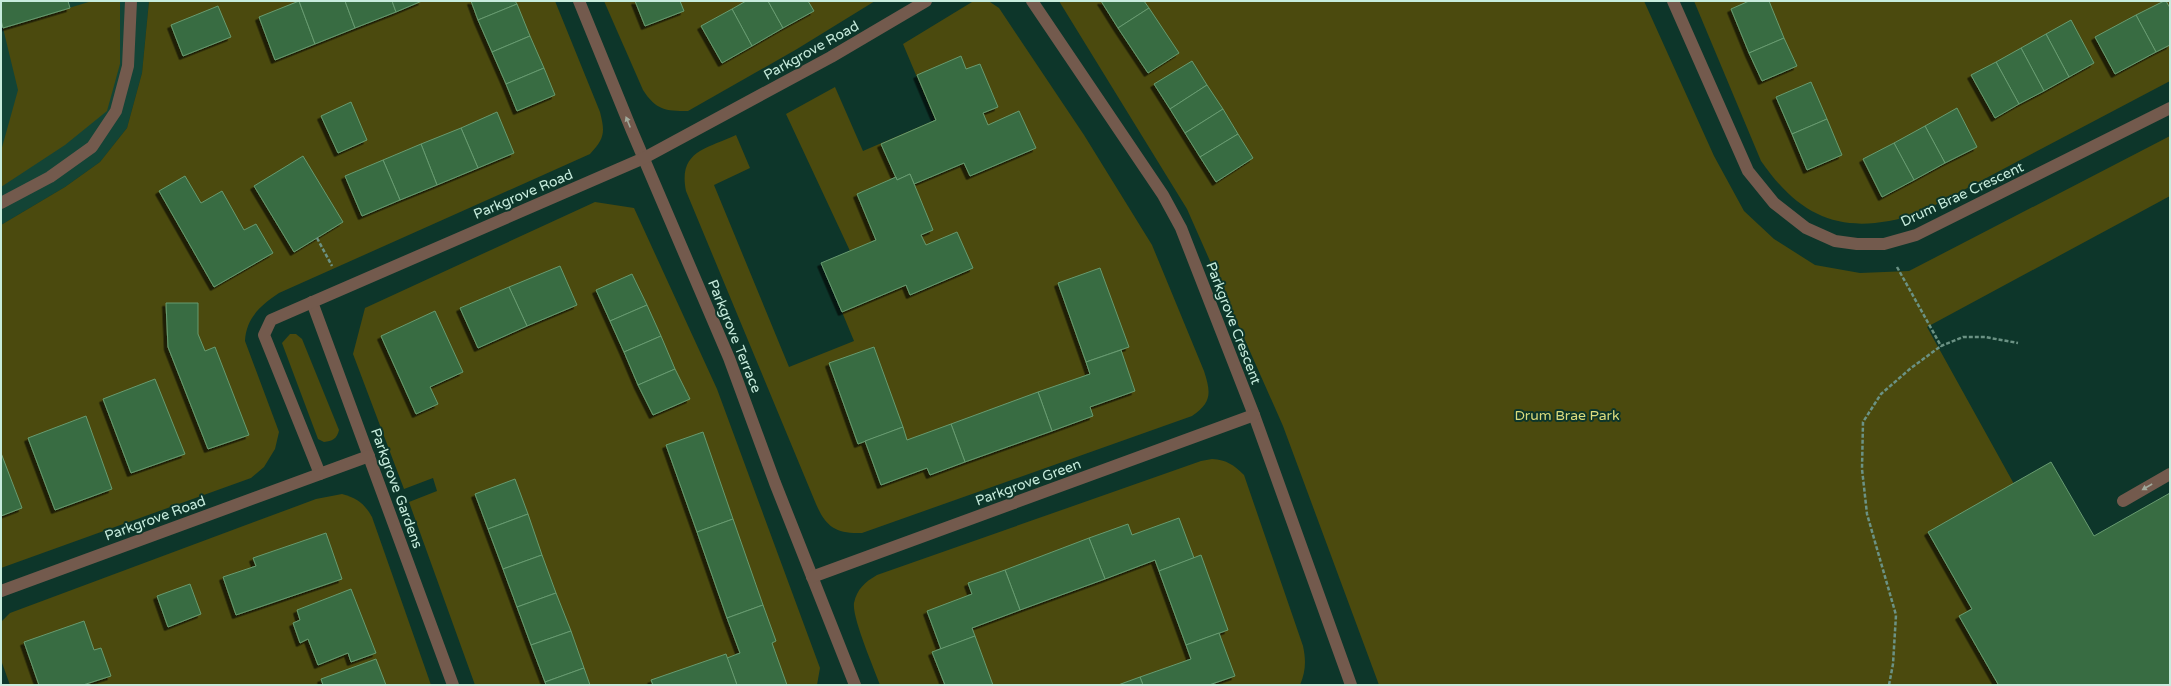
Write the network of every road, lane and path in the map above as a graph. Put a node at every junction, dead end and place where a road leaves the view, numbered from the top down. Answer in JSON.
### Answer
{"nodes":[{"id":1,"x":131,"y":1,"type":"edge"},
{"id":2,"x":579,"y":1,"type":"edge"},
{"id":3,"x":926,"y":1,"type":"edge"},
{"id":4,"x":1032,"y":1,"type":"edge"},
{"id":5,"x":1673,"y":1,"type":"edge"},
{"id":6,"x":2170,"y":108,"type":"edge"},
{"id":7,"x":644,"y":158,"type":"junction"},
{"id":8,"x":1,"y":203,"type":"edge"},
{"id":9,"x":317,"y":238,"type":"dead end"},
{"id":10,"x":1884,"y":244,"type":"junction"},
{"id":11,"x":344,"y":288,"type":"junction"},
{"id":12,"x":312,"y":302,"type":"junction"},
{"id":13,"x":2018,"y":343,"type":"dead end"},
{"id":14,"x":1941,"y":346,"type":"junction"},
{"id":15,"x":1254,"y":415,"type":"junction"},
{"id":16,"x":369,"y":456,"type":"junction"},
{"id":17,"x":320,"y":474,"type":"junction"},
{"id":18,"x":2170,"y":474,"type":"edge"},
{"id":19,"x":2123,"y":501,"type":"dead end"},
{"id":20,"x":812,"y":577,"type":"junction"},
{"id":21,"x":1,"y":591,"type":"edge"},
{"id":22,"x":453,"y":685,"type":"edge"},
{"id":23,"x":855,"y":685,"type":"edge"},
{"id":24,"x":1351,"y":685,"type":"edge"},
{"id":25,"x":1889,"y":685,"type":"edge"}],
"edges":[{"from":1,"to":8,"type":"street"},
{"from":7,"to":2,"type":"street","name":"Parkgrove Terrace","one_way":true},
{"from":3,"to":7,"type":"street","name":"Parkgrove Road"},
{"from":4,"to":15,"type":"street","name":"Parkgrove Crescent"},
{"from":5,"to":10,"type":"street","name":"Drum Brae Crescent"},
{"from":6,"to":10,"type":"street","name":"Drum Brae Crescent"},
{"from":7,"to":11,"type":"street","name":"Parkgrove Road"},
{"from":7,"to":20,"type":"street","name":"Parkgrove Terrace"},
{"from":9,"to":11,"type":"path"},
{"from":10,"to":14,"type":"path"},
{"from":11,"to":12,"type":"street","name":"Parkgrove Road"},
{"from":12,"to":16,"type":"street","name":"Parkgrove Gardens"},
{"from":12,"to":17,"type":"street","name":"Parkgrove Road"},
{"from":13,"to":14,"type":"path"},
{"from":14,"to":25,"type":"path"},
{"from":15,"to":20,"type":"street","name":"Parkgrove Green"},
{"from":15,"to":24,"type":"street","name":"Parkgrove Crescent"},
{"from":16,"to":17,"type":"street","name":"Parkgrove Road"},
{"from":16,"to":22,"type":"street","name":"Parkgrove Gardens"},
{"from":17,"to":21,"type":"street","name":"Parkgrove Road"},
{"from":18,"to":19,"type":"street","one_way":true},
{"from":20,"to":23,"type":"street","name":"Parkgrove Terrace"}]}
